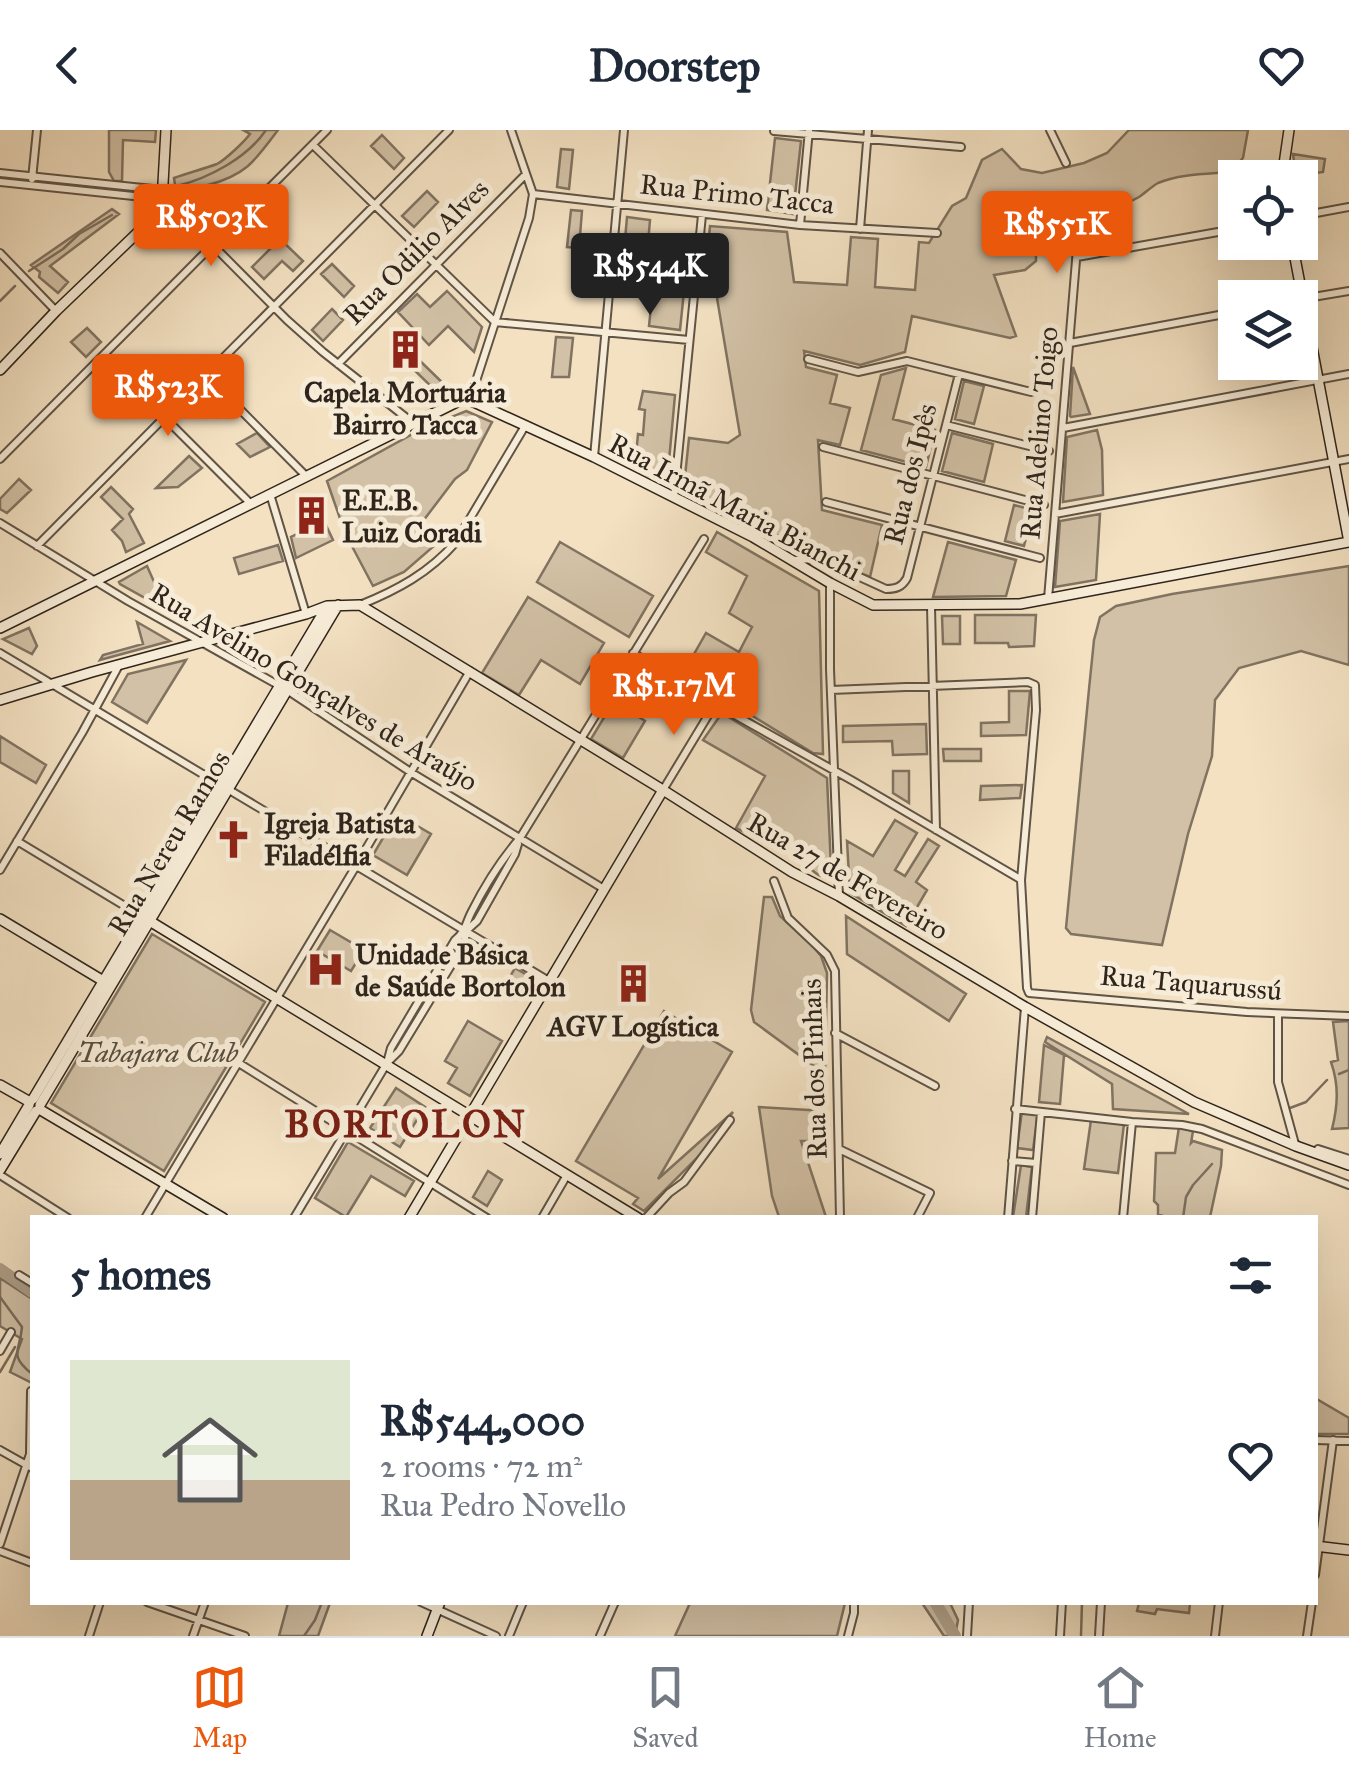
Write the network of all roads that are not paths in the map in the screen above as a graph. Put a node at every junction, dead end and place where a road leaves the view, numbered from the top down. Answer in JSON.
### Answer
{"nodes":[{"id":1,"x":37,"y":130,"type":"edge"},
{"id":2,"x":166,"y":130,"type":"edge"},
{"id":3,"x":327,"y":130,"type":"edge"},
{"id":4,"x":449,"y":130,"type":"edge"},
{"id":5,"x":511,"y":130,"type":"edge"},
{"id":6,"x":624,"y":130,"type":"edge"},
{"id":7,"x":868,"y":130,"type":"edge"},
{"id":8,"x":1050,"y":130,"type":"edge"},
{"id":9,"x":1289,"y":130,"type":"edge"},
{"id":10,"x":774,"y":132,"type":"edge"},
{"id":11,"x":809,"y":132,"type":"edge"},
{"id":12,"x":867,"y":140,"type":"junction"},
{"id":13,"x":314,"y":145,"type":"junction"},
{"id":14,"x":961,"y":147,"type":"dead end"},
{"id":15,"x":1285,"y":160,"type":"edge"},
{"id":16,"x":1066,"y":162,"type":"dead end"},
{"id":17,"x":0,"y":173,"type":"edge"},
{"id":18,"x":526,"y":174,"type":"junction"},
{"id":19,"x":32,"y":181,"type":"junction"},
{"id":20,"x":0,"y":182,"type":"edge"},
{"id":21,"x":533,"y":194,"type":"junction"},
{"id":22,"x":162,"y":197,"type":"junction"},
{"id":23,"x":375,"y":204,"type":"junction"},
{"id":24,"x":618,"y":204,"type":"junction"},
{"id":25,"x":1349,"y":207,"type":"edge"},
{"id":26,"x":1080,"y":212,"type":"dead end"},
{"id":27,"x":1318,"y":213,"type":"edge"},
{"id":28,"x":702,"y":215,"type":"junction"},
{"id":29,"x":800,"y":225,"type":"junction"},
{"id":30,"x":860,"y":229,"type":"junction"},
{"id":31,"x":1218,"y":232,"type":"edge"},
{"id":32,"x":937,"y":233,"type":"dead end"},
{"id":33,"x":214,"y":246,"type":"junction"},
{"id":34,"x":0,"y":253,"type":"edge"},
{"id":35,"x":1077,"y":257,"type":"junction"},
{"id":36,"x":436,"y":264,"type":"junction"},
{"id":37,"x":1349,"y":290,"type":"edge"},
{"id":38,"x":1318,"y":296,"type":"edge"},
{"id":39,"x":274,"y":306,"type":"junction"},
{"id":40,"x":56,"y":311,"type":"junction"},
{"id":41,"x":1218,"y":315,"type":"edge"},
{"id":42,"x":495,"y":322,"type":"junction"},
{"id":43,"x":606,"y":332,"type":"junction"},
{"id":44,"x":689,"y":340,"type":"junction"},
{"id":45,"x":1070,"y":343,"type":"junction"},
{"id":46,"x":103,"y":356,"type":"junction"},
{"id":47,"x":808,"y":359,"type":"dead end"},
{"id":48,"x":338,"y":364,"type":"junction"},
{"id":49,"x":0,"y":370,"type":"edge"},
{"id":50,"x":960,"y":374,"type":"junction"},
{"id":51,"x":1349,"y":374,"type":"edge"},
{"id":52,"x":206,"y":375,"type":"junction"},
{"id":53,"x":1318,"y":380,"type":"junction"},
{"id":54,"x":1031,"y":392,"type":"dead end"},
{"id":55,"x":464,"y":398,"type":"junction"},
{"id":56,"x":164,"y":417,"type":"junction"},
{"id":57,"x":413,"y":423,"type":"junction"},
{"id":58,"x":946,"y":425,"type":"junction"},
{"id":59,"x":526,"y":426,"type":"junction"},
{"id":60,"x":1063,"y":428,"type":"junction"},
{"id":61,"x":823,"y":447,"type":"dead end"},
{"id":62,"x":1049,"y":451,"type":"dead end"},
{"id":63,"x":594,"y":458,"type":"junction"},
{"id":64,"x":0,"y":459,"type":"edge"},
{"id":65,"x":1349,"y":459,"type":"edge"},
{"id":66,"x":1333,"y":462,"type":"junction"},
{"id":67,"x":305,"y":476,"type":"junction"},
{"id":68,"x":933,"y":476,"type":"junction"},
{"id":69,"x":270,"y":494,"type":"junction"},
{"id":70,"x":674,"y":497,"type":"junction"},
{"id":71,"x":826,"y":502,"type":"dead end"},
{"id":72,"x":250,"y":503,"type":"junction"},
{"id":73,"x":1044,"y":505,"type":"dead end"},
{"id":74,"x":1054,"y":514,"type":"junction"},
{"id":75,"x":0,"y":524,"type":"edge"},
{"id":76,"x":920,"y":526,"type":"junction"},
{"id":77,"x":704,"y":539,"type":"dead end"},
{"id":78,"x":1349,"y":542,"type":"edge"},
{"id":79,"x":37,"y":546,"type":"junction"},
{"id":80,"x":1040,"y":558,"type":"dead end"},
{"id":81,"x":791,"y":560,"type":"junction"},
{"id":82,"x":97,"y":581,"type":"junction"},
{"id":83,"x":830,"y":584,"type":"junction"},
{"id":84,"x":1048,"y":599,"type":"junction"},
{"id":85,"x":332,"y":605,"type":"junction"},
{"id":86,"x":360,"y":605,"type":"junction"},
{"id":87,"x":931,"y":606,"type":"junction"},
{"id":88,"x":306,"y":614,"type":"junction"},
{"id":89,"x":0,"y":628,"type":"edge"},
{"id":90,"x":200,"y":643,"type":"junction"},
{"id":91,"x":0,"y":653,"type":"edge"},
{"id":92,"x":633,"y":653,"type":"junction"},
{"id":93,"x":118,"y":666,"type":"junction"},
{"id":94,"x":470,"y":671,"type":"junction"},
{"id":95,"x":54,"y":685,"type":"junction"},
{"id":96,"x":934,"y":685,"type":"junction"},
{"id":97,"x":283,"y":688,"type":"junction"},
{"id":98,"x":831,"y":690,"type":"junction"},
{"id":99,"x":0,"y":700,"type":"edge"},
{"id":100,"x":715,"y":704,"type":"junction"},
{"id":101,"x":96,"y":709,"type":"junction"},
{"id":102,"x":580,"y":740,"type":"junction"},
{"id":103,"x":834,"y":771,"type":"junction"},
{"id":104,"x":412,"y":772,"type":"junction"},
{"id":105,"x":224,"y":787,"type":"junction"},
{"id":106,"x":664,"y":790,"type":"junction"},
{"id":107,"x":936,"y":831,"type":"junction"},
{"id":108,"x":520,"y":838,"type":"junction"},
{"id":109,"x":18,"y":841,"type":"junction"},
{"id":110,"x":356,"y":866,"type":"junction"},
{"id":111,"x":0,"y":870,"type":"edge"},
{"id":112,"x":1021,"y":880,"type":"junction"},
{"id":113,"x":774,"y":881,"type":"dead end"},
{"id":114,"x":604,"y":889,"type":"junction"},
{"id":115,"x":839,"y":896,"type":"junction"},
{"id":116,"x":0,"y":919,"type":"edge"},
{"id":117,"x":146,"y":919,"type":"junction"},
{"id":118,"x":466,"y":932,"type":"junction"},
{"id":119,"x":549,"y":981,"type":"junction"},
{"id":120,"x":1026,"y":981,"type":"junction"},
{"id":121,"x":106,"y":984,"type":"junction"},
{"id":122,"x":276,"y":997,"type":"junction"},
{"id":123,"x":1012,"y":998,"type":"junction"},
{"id":124,"x":1025,"y":1007,"type":"junction"},
{"id":125,"x":1278,"y":1014,"type":"junction"},
{"id":126,"x":1349,"y":1016,"type":"edge"},
{"id":127,"x":835,"y":1033,"type":"junction"},
{"id":128,"x":237,"y":1062,"type":"junction"},
{"id":129,"x":387,"y":1064,"type":"junction"},
{"id":130,"x":0,"y":1085,"type":"edge"},
{"id":131,"x":935,"y":1086,"type":"dead end"},
{"id":132,"x":34,"y":1105,"type":"junction"},
{"id":133,"x":1015,"y":1109,"type":"junction"},
{"id":134,"x":1041,"y":1112,"type":"junction"},
{"id":135,"x":470,"y":1114,"type":"junction"},
{"id":136,"x":730,"y":1120,"type":"dead end"},
{"id":137,"x":1132,"y":1122,"type":"junction"},
{"id":138,"x":347,"y":1130,"type":"junction"},
{"id":139,"x":15,"y":1136,"type":"junction"},
{"id":140,"x":1296,"y":1146,"type":"junction"},
{"id":141,"x":839,"y":1150,"type":"junction"},
{"id":142,"x":0,"y":1154,"type":"edge"},
{"id":143,"x":1012,"y":1160,"type":"junction"},
{"id":144,"x":1349,"y":1162,"type":"edge"},
{"id":145,"x":1036,"y":1163,"type":"junction"},
{"id":146,"x":0,"y":1172,"type":"edge"},
{"id":147,"x":568,"y":1174,"type":"junction"},
{"id":148,"x":165,"y":1183,"type":"junction"},
{"id":149,"x":429,"y":1183,"type":"junction"},
{"id":150,"x":1349,"y":1185,"type":"edge"},
{"id":151,"x":64,"y":1215,"type":"edge"},
{"id":152,"x":147,"y":1215,"type":"edge"},
{"id":153,"x":218,"y":1215,"type":"edge"},
{"id":154,"x":296,"y":1215,"type":"edge"},
{"id":155,"x":410,"y":1215,"type":"edge"},
{"id":156,"x":481,"y":1215,"type":"edge"},
{"id":157,"x":544,"y":1215,"type":"edge"},
{"id":158,"x":637,"y":1215,"type":"edge"},
{"id":159,"x":645,"y":1215,"type":"edge"},
{"id":160,"x":840,"y":1215,"type":"edge"},
{"id":161,"x":919,"y":1215,"type":"edge"},
{"id":162,"x":1008,"y":1215,"type":"edge"},
{"id":163,"x":1032,"y":1215,"type":"edge"},
{"id":164,"x":1123,"y":1215,"type":"edge"},
{"id":165,"x":18,"y":1276,"type":"dead end"},
{"id":166,"x":30,"y":1283,"type":"edge"},
{"id":167,"x":11,"y":1332,"type":"dead end"},
{"id":168,"x":0,"y":1351,"type":"edge"},
{"id":169,"x":1318,"y":1440,"type":"edge"},
{"id":170,"x":1333,"y":1440,"type":"junction"},
{"id":171,"x":1349,"y":1440,"type":"edge"},
{"id":172,"x":0,"y":1450,"type":"edge"},
{"id":173,"x":29,"y":1467,"type":"edge"},
{"id":174,"x":1318,"y":1539,"type":"edge"},
{"id":175,"x":1318,"y":1546,"type":"edge"},
{"id":176,"x":0,"y":1548,"type":"edge"},
{"id":177,"x":1349,"y":1550,"type":"edge"},
{"id":178,"x":30,"y":1561,"type":"edge"},
{"id":179,"x":99,"y":1605,"type":"edge"},
{"id":180,"x":155,"y":1605,"type":"edge"},
{"id":181,"x":204,"y":1605,"type":"edge"},
{"id":182,"x":439,"y":1605,"type":"edge"},
{"id":183,"x":522,"y":1605,"type":"edge"},
{"id":184,"x":614,"y":1605,"type":"edge"},
{"id":185,"x":854,"y":1605,"type":"edge"},
{"id":186,"x":969,"y":1605,"type":"edge"},
{"id":187,"x":1062,"y":1605,"type":"edge"},
{"id":188,"x":1101,"y":1605,"type":"edge"},
{"id":189,"x":1219,"y":1605,"type":"edge"},
{"id":190,"x":1312,"y":1605,"type":"edge"},
{"id":191,"x":198,"y":1620,"type":"junction"},
{"id":192,"x":89,"y":1636,"type":"edge"},
{"id":193,"x":193,"y":1636,"type":"edge"},
{"id":194,"x":245,"y":1636,"type":"edge"},
{"id":195,"x":427,"y":1636,"type":"edge"},
{"id":196,"x":496,"y":1636,"type":"edge"},
{"id":197,"x":509,"y":1636,"type":"edge"},
{"id":198,"x":600,"y":1636,"type":"edge"},
{"id":199,"x":848,"y":1636,"type":"edge"},
{"id":200,"x":967,"y":1636,"type":"edge"},
{"id":201,"x":1060,"y":1636,"type":"edge"},
{"id":202,"x":1100,"y":1636,"type":"edge"},
{"id":203,"x":1215,"y":1636,"type":"edge"},
{"id":204,"x":1308,"y":1636,"type":"edge"}],
"edges":[{"from":1,"to":19,"type":"street"},
{"from":2,"to":22,"type":"street"},
{"from":3,"to":13,"type":"street"},
{"from":4,"to":23,"type":"street"},
{"from":5,"to":18,"type":"street"},
{"from":6,"to":24,"type":"street"},
{"from":7,"to":12,"type":"street"},
{"from":8,"to":16,"type":"street"},
{"from":9,"to":15,"type":"street"},
{"from":10,"to":11,"type":"street"},
{"from":11,"to":12,"type":"street"},
{"from":11,"to":29,"type":"street"},
{"from":12,"to":14,"type":"street"},
{"from":12,"to":30,"type":"street"},
{"from":13,"to":23,"type":"street"},
{"from":13,"to":33,"type":"street"},
{"from":17,"to":19,"type":"street"},
{"from":18,"to":21,"type":"street"},
{"from":18,"to":36,"type":"street","name":"Rua Odilio Alves"},
{"from":19,"to":20,"type":"street"},
{"from":19,"to":22,"type":"street"},
{"from":21,"to":24,"type":"street","name":"Rua Primo Tacca"},
{"from":21,"to":42,"type":"street"},
{"from":22,"to":33,"type":"street"},
{"from":22,"to":40,"type":"street"},
{"from":23,"to":36,"type":"street"},
{"from":23,"to":39,"type":"street"},
{"from":24,"to":28,"type":"street","name":"Rua Primo Tacca"},
{"from":24,"to":43,"type":"street"},
{"from":25,"to":27,"type":"street"},
{"from":26,"to":35,"type":"street","name":"Rua Adelino Toigo"},
{"from":28,"to":29,"type":"street","name":"Rua Primo Tacca"},
{"from":28,"to":44,"type":"street"},
{"from":29,"to":30,"type":"street","name":"Rua Primo Tacca"},
{"from":30,"to":32,"type":"street","name":"Rua Primo Tacca"},
{"from":31,"to":35,"type":"street"},
{"from":33,"to":39,"type":"street"},
{"from":33,"to":46,"type":"street"},
{"from":34,"to":40,"type":"street"},
{"from":35,"to":45,"type":"street","name":"Rua Adelino Toigo"},
{"from":36,"to":42,"type":"street"},
{"from":36,"to":48,"type":"street","name":"Rua Odilio Alves"},
{"from":37,"to":38,"type":"street"},
{"from":39,"to":48,"type":"street"},
{"from":39,"to":52,"type":"street"},
{"from":40,"to":49,"type":"street"},
{"from":41,"to":45,"type":"street"},
{"from":42,"to":43,"type":"street"},
{"from":42,"to":55,"type":"street"},
{"from":43,"to":44,"type":"street"},
{"from":43,"to":63,"type":"street"},
{"from":44,"to":70,"type":"street"},
{"from":45,"to":60,"type":"street","name":"Rua Adelino Toigo"},
{"from":46,"to":56,"type":"street"},
{"from":46,"to":64,"type":"street"},
{"from":47,"to":50,"type":"street"},
{"from":48,"to":57,"type":"street"},
{"from":50,"to":54,"type":"street"},
{"from":50,"to":58,"type":"street","name":"Rua dos Ipês"},
{"from":51,"to":53,"type":"street"},
{"from":52,"to":56,"type":"street"},
{"from":52,"to":67,"type":"street"},
{"from":53,"to":60,"type":"street"},
{"from":53,"to":66,"type":"street"},
{"from":55,"to":57,"type":"street"},
{"from":55,"to":59,"type":"street","name":"Rua Irmã Maria Bianchi"},
{"from":56,"to":72,"type":"street"},
{"from":56,"to":79,"type":"street"},
{"from":57,"to":67,"type":"street"},
{"from":58,"to":62,"type":"street"},
{"from":58,"to":68,"type":"street","name":"Rua dos Ipês"},
{"from":59,"to":63,"type":"street","name":"Rua Irmã Maria Bianchi"},
{"from":59,"to":86,"type":"street"},
{"from":60,"to":74,"type":"street","name":"Rua Adelino Toigo"},
{"from":61,"to":68,"type":"street"},
{"from":63,"to":70,"type":"street","name":"Rua Irmã Maria Bianchi"},
{"from":65,"to":66,"type":"street"},
{"from":66,"to":74,"type":"street"},
{"from":66,"to":78,"type":"street"},
{"from":67,"to":69,"type":"street"},
{"from":68,"to":73,"type":"street"},
{"from":68,"to":76,"type":"street","name":"Rua dos Ipês"},
{"from":69,"to":72,"type":"street"},
{"from":69,"to":88,"type":"street"},
{"from":70,"to":81,"type":"street","name":"Rua Irmã Maria Bianchi"},
{"from":71,"to":76,"type":"street"},
{"from":72,"to":82,"type":"street"},
{"from":74,"to":84,"type":"street","name":"Rua Adelino Toigo"},
{"from":75,"to":79,"type":"street","name":"Rua Avelino Gonçalves de Araújo"},
{"from":76,"to":80,"type":"street"},
{"from":76,"to":81,"type":"street","name":"Rua dos Ipês"},
{"from":77,"to":92,"type":"street"},
{"from":78,"to":84,"type":"street","name":"Rua Irmã Maria Bianchi"},
{"from":79,"to":82,"type":"street","name":"Rua Avelino Gonçalves de Araújo"},
{"from":81,"to":83,"type":"street","name":"Rua Irmã Maria Bianchi"},
{"from":82,"to":89,"type":"street"},
{"from":82,"to":90,"type":"street","name":"Rua Avelino Gonçalves de Araújo"},
{"from":83,"to":87,"type":"street","name":"Rua Irmã Maria Bianchi"},
{"from":83,"to":98,"type":"street"},
{"from":84,"to":87,"type":"street","name":"Rua Irmã Maria Bianchi"},
{"from":85,"to":86,"type":"street"},
{"from":85,"to":88,"type":"street"},
{"from":85,"to":97,"type":"street","name":"Rua Nereu Ramos"},
{"from":86,"to":94,"type":"street","name":"Rua 27 de Fevereiro"},
{"from":87,"to":96,"type":"street"},
{"from":88,"to":90,"type":"street"},
{"from":90,"to":93,"type":"street"},
{"from":90,"to":97,"type":"street","name":"Rua Avelino Gonçalves de Araújo"},
{"from":91,"to":95,"type":"street"},
{"from":92,"to":100,"type":"street"},
{"from":92,"to":102,"type":"street"},
{"from":93,"to":95,"type":"street"},
{"from":93,"to":101,"type":"street"},
{"from":94,"to":102,"type":"street","name":"Rua 27 de Fevereiro"},
{"from":94,"to":104,"type":"street"},
{"from":95,"to":99,"type":"street"},
{"from":95,"to":101,"type":"street"},
{"from":96,"to":98,"type":"street"},
{"from":96,"to":107,"type":"street"},
{"from":96,"to":112,"type":"street"},
{"from":97,"to":104,"type":"street","name":"Rua Avelino Gonçalves de Araújo"},
{"from":97,"to":105,"type":"street","name":"Rua Nereu Ramos"},
{"from":98,"to":103,"type":"street"},
{"from":100,"to":103,"type":"street"},
{"from":100,"to":106,"type":"street"},
{"from":101,"to":105,"type":"street"},
{"from":101,"to":109,"type":"street"},
{"from":102,"to":106,"type":"street","name":"Rua 27 de Fevereiro"},
{"from":102,"to":108,"type":"street"},
{"from":103,"to":107,"type":"street"},
{"from":103,"to":115,"type":"street"},
{"from":104,"to":108,"type":"street","name":"Rua Avelino Gonçalves de Araújo"},
{"from":104,"to":110,"type":"street"},
{"from":105,"to":110,"type":"street"},
{"from":105,"to":117,"type":"street","name":"Rua Nereu Ramos"},
{"from":106,"to":114,"type":"street"},
{"from":106,"to":115,"type":"street","name":"Rua 27 de Fevereiro"},
{"from":107,"to":112,"type":"street"},
{"from":108,"to":114,"type":"street","name":"Rua Avelino Gonçalves de Araújo"},
{"from":108,"to":118,"type":"street"},
{"from":109,"to":111,"type":"street"},
{"from":109,"to":117,"type":"street"},
{"from":110,"to":118,"type":"street"},
{"from":110,"to":122,"type":"street"},
{"from":112,"to":120,"type":"street"},
{"from":113,"to":127,"type":"street","name":"Rua dos Pinhais"},
{"from":114,"to":119,"type":"street"},
{"from":115,"to":123,"type":"street","name":"Rua 27 de Fevereiro"},
{"from":116,"to":121,"type":"street"},
{"from":117,"to":121,"type":"street","name":"Rua Nereu Ramos"},
{"from":117,"to":122,"type":"street"},
{"from":118,"to":119,"type":"street"},
{"from":118,"to":129,"type":"street"},
{"from":119,"to":135,"type":"street"},
{"from":120,"to":123,"type":"street"},
{"from":120,"to":125,"type":"street","name":"Rua Taquarussú"},
{"from":121,"to":132,"type":"street","name":"Rua Nereu Ramos"},
{"from":122,"to":128,"type":"street"},
{"from":122,"to":129,"type":"street"},
{"from":123,"to":124,"type":"street","name":"Rua 27 de Fevereiro"},
{"from":124,"to":133,"type":"street"},
{"from":124,"to":140,"type":"street","name":"Rua 27 de Fevereiro"},
{"from":125,"to":126,"type":"street","name":"Rua Taquarussú"},
{"from":125,"to":140,"type":"street"},
{"from":127,"to":131,"type":"street"},
{"from":127,"to":141,"type":"street","name":"Rua dos Pinhais"},
{"from":128,"to":138,"type":"street"},
{"from":128,"to":148,"type":"street"},
{"from":129,"to":135,"type":"street"},
{"from":129,"to":138,"type":"street"},
{"from":130,"to":132,"type":"street"},
{"from":132,"to":139,"type":"street","name":"Rua Nereu Ramos"},
{"from":132,"to":148,"type":"street"},
{"from":133,"to":134,"type":"street"},
{"from":133,"to":143,"type":"street"},
{"from":134,"to":137,"type":"street"},
{"from":134,"to":145,"type":"street"},
{"from":135,"to":147,"type":"street"},
{"from":135,"to":149,"type":"street"},
{"from":136,"to":159,"type":"street"},
{"from":137,"to":150,"type":"street"},
{"from":137,"to":164,"type":"street"},
{"from":138,"to":149,"type":"street"},
{"from":138,"to":154,"type":"street"},
{"from":139,"to":142,"type":"street","name":"Rua Nereu Ramos"},
{"from":139,"to":146,"type":"street","name":"Rua Nereu Ramos"},
{"from":140,"to":144,"type":"street","name":"Rua 27 de Fevereiro"},
{"from":141,"to":160,"type":"street","name":"Rua dos Pinhais"},
{"from":141,"to":161,"type":"street"},
{"from":143,"to":145,"type":"street"},
{"from":143,"to":162,"type":"street"},
{"from":145,"to":163,"type":"street"},
{"from":146,"to":151,"type":"street"},
{"from":147,"to":157,"type":"street"},
{"from":147,"to":158,"type":"street"},
{"from":148,"to":152,"type":"street"},
{"from":148,"to":153,"type":"street"},
{"from":149,"to":155,"type":"street"},
{"from":149,"to":156,"type":"street"},
{"from":165,"to":166,"type":"street"},
{"from":167,"to":168,"type":"street"},
{"from":169,"to":170,"type":"street"},
{"from":170,"to":171,"type":"street"},
{"from":170,"to":174,"type":"street"},
{"from":172,"to":173,"type":"street"},
{"from":173,"to":176,"type":"street"},
{"from":175,"to":177,"type":"street"},
{"from":176,"to":178,"type":"street"},
{"from":179,"to":192,"type":"street"},
{"from":180,"to":191,"type":"street"},
{"from":181,"to":191,"type":"street"},
{"from":182,"to":195,"type":"street"},
{"from":182,"to":196,"type":"street"},
{"from":183,"to":197,"type":"street"},
{"from":184,"to":198,"type":"street"},
{"from":185,"to":199,"type":"street"},
{"from":186,"to":200,"type":"street"},
{"from":187,"to":201,"type":"street"},
{"from":188,"to":202,"type":"street"},
{"from":189,"to":203,"type":"street"},
{"from":190,"to":204,"type":"street"},
{"from":191,"to":193,"type":"street"},
{"from":191,"to":194,"type":"street"}]}
